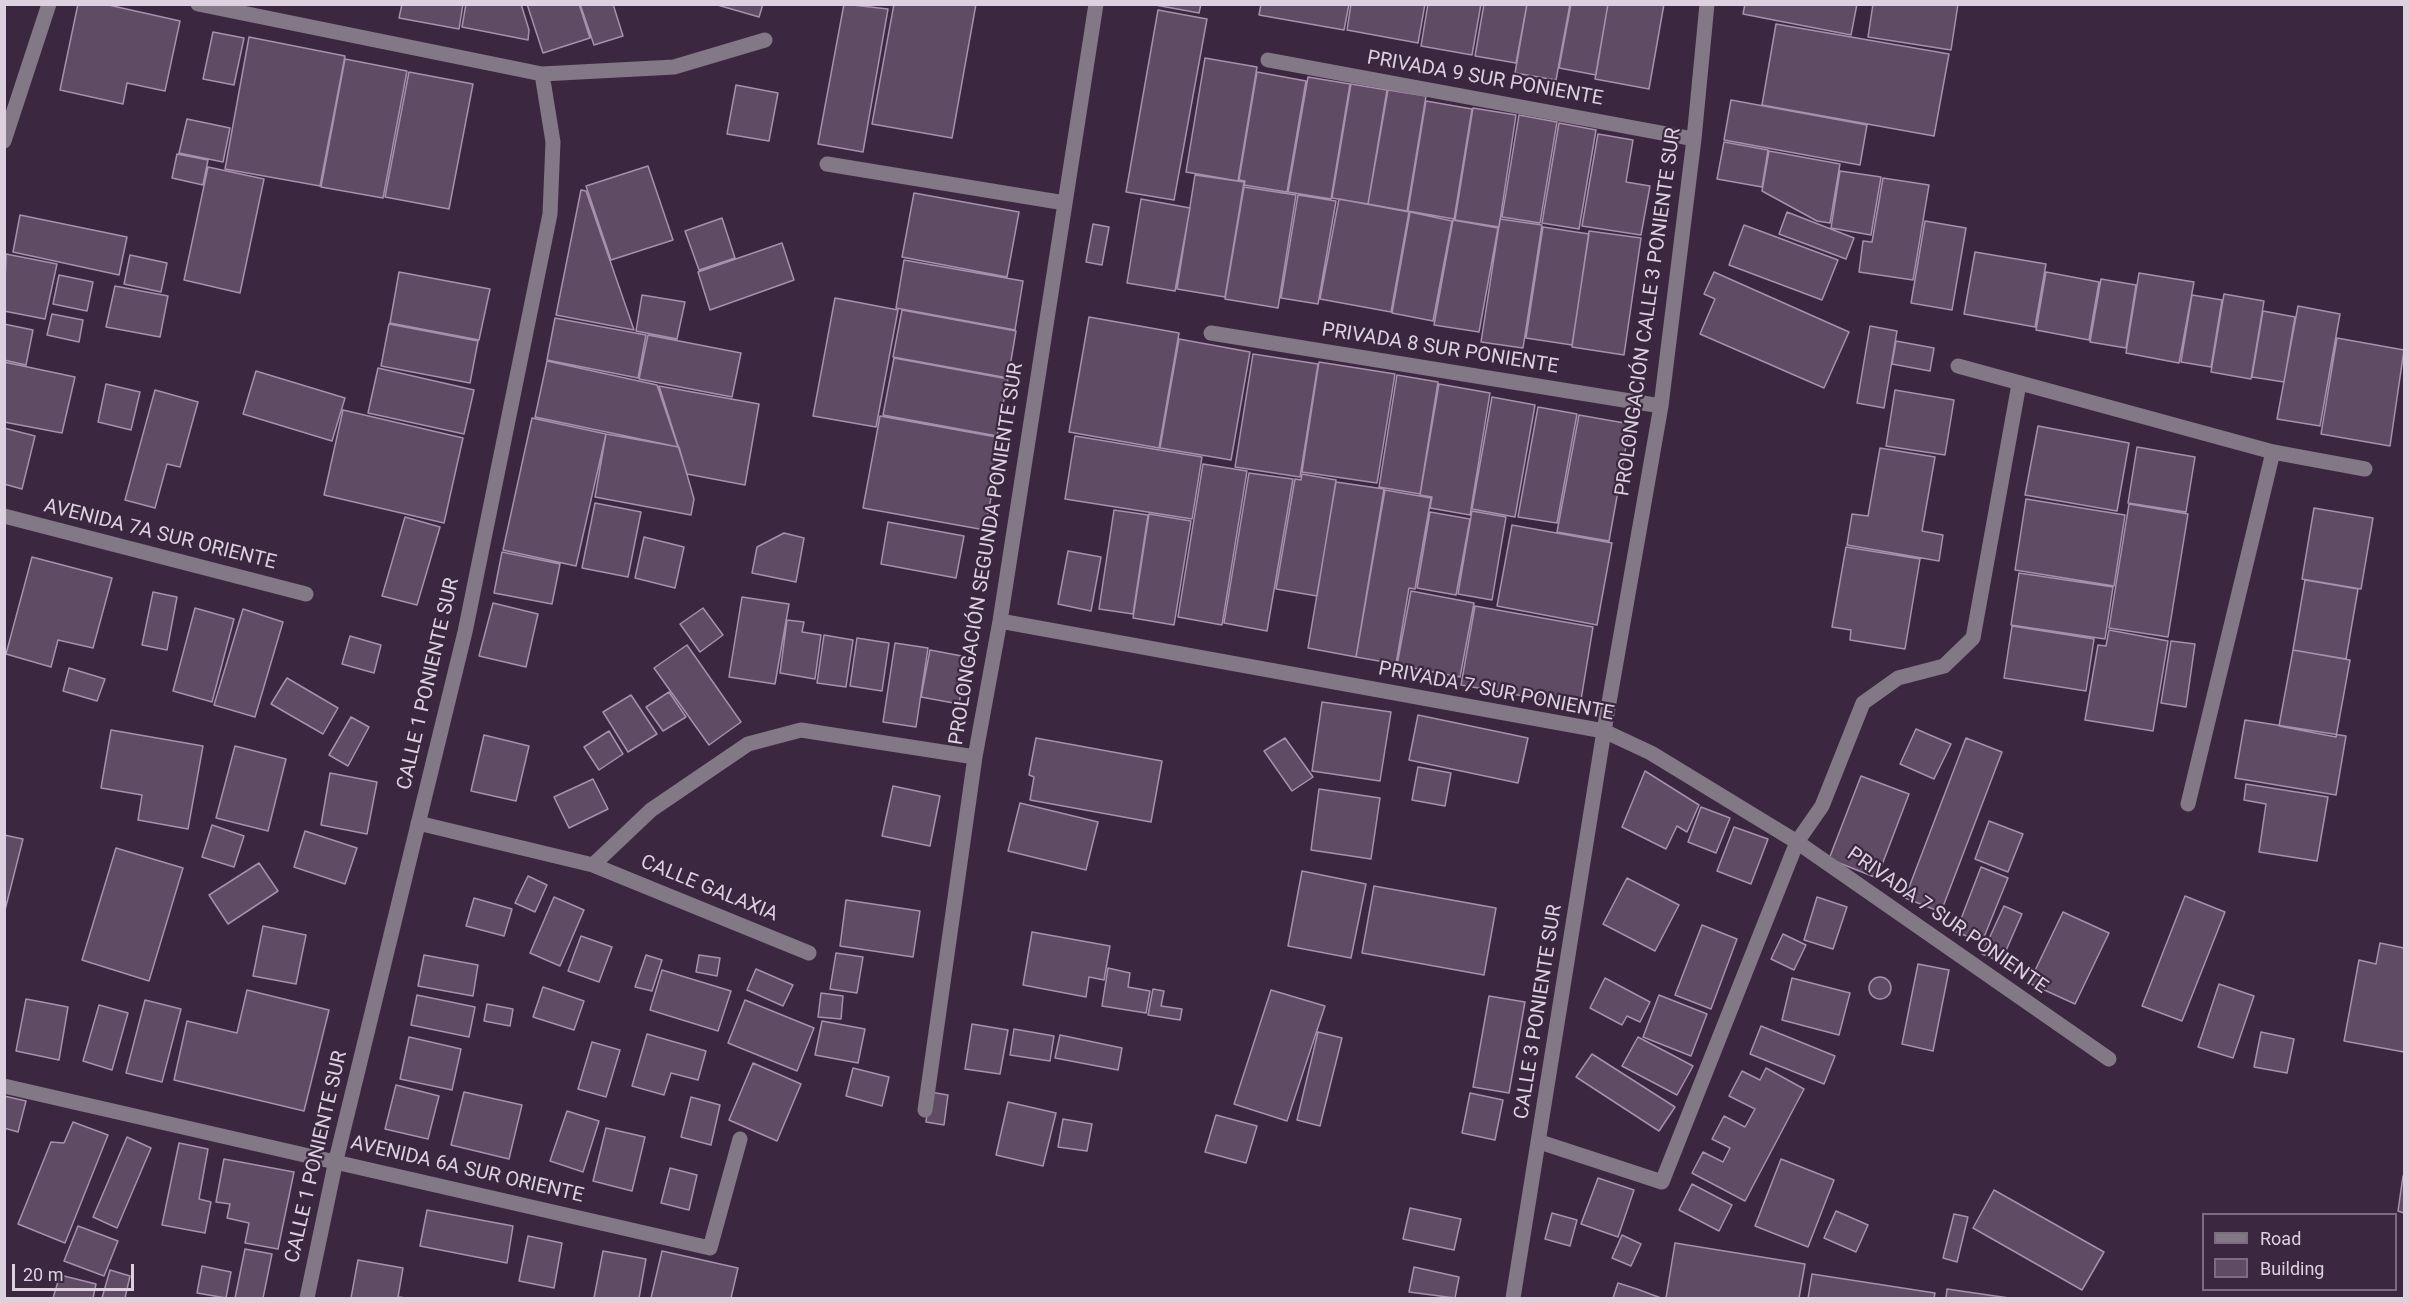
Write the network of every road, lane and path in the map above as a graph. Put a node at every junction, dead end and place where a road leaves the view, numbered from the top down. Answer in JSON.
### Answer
{"nodes":[{"id":1,"x":49,"y":4,"type":"edge"},
{"id":2,"x":198,"y":4,"type":"edge"},
{"id":3,"x":1096,"y":4,"type":"edge"},
{"id":4,"x":1707,"y":4,"type":"edge"},
{"id":5,"x":765,"y":40,"type":"dead end"},
{"id":6,"x":1268,"y":60,"type":"dead end"},
{"id":7,"x":542,"y":75,"type":"junction"},
{"id":8,"x":1694,"y":139,"type":"junction"},
{"id":9,"x":4,"y":141,"type":"edge"},
{"id":10,"x":827,"y":164,"type":"dead end"},
{"id":11,"x":1065,"y":203,"type":"junction"},
{"id":12,"x":1211,"y":333,"type":"dead end"},
{"id":13,"x":1958,"y":366,"type":"dead end"},
{"id":14,"x":2019,"y":384,"type":"junction"},
{"id":15,"x":1661,"y":406,"type":"junction"},
{"id":16,"x":2273,"y":452,"type":"junction"},
{"id":17,"x":2365,"y":469,"type":"dead end"},
{"id":18,"x":4,"y":516,"type":"edge"},
{"id":19,"x":306,"y":594,"type":"dead end"},
{"id":20,"x":1000,"y":621,"type":"junction"},
{"id":21,"x":1604,"y":731,"type":"junction"},
{"id":22,"x":975,"y":757,"type":"junction"},
{"id":23,"x":2188,"y":804,"type":"dead end"},
{"id":24,"x":418,"y":823,"type":"junction"},
{"id":25,"x":1797,"y":843,"type":"junction"},
{"id":26,"x":593,"y":865,"type":"junction"},
{"id":27,"x":809,"y":953,"type":"dead end"},
{"id":28,"x":2109,"y":1059,"type":"dead end"},
{"id":29,"x":4,"y":1086,"type":"edge"},
{"id":30,"x":925,"y":1110,"type":"dead end"},
{"id":31,"x":740,"y":1139,"type":"dead end"},
{"id":32,"x":1540,"y":1142,"type":"junction"},
{"id":33,"x":336,"y":1160,"type":"junction"},
{"id":34,"x":307,"y":1299,"type":"edge"},
{"id":35,"x":1513,"y":1299,"type":"edge"}],
"edges":[{"from":1,"to":9,"type":"street"},
{"from":2,"to":7,"type":"street"},
{"from":3,"to":11,"type":"street","name":"PROLONGACIÓN SEGUNDA PONIENTE SUR"},
{"from":4,"to":8,"type":"street","name":"PROLONGACIÓN CALLE 3 PONIENTE SUR"},
{"from":5,"to":7,"type":"street"},
{"from":6,"to":8,"type":"street","name":"PRIVADA 9 SUR PONIENTE"},
{"from":7,"to":24,"type":"street","name":"CALLE 1 PONIENTE SUR"},
{"from":8,"to":15,"type":"street","name":"PROLONGACIÓN CALLE 3 PONIENTE SUR"},
{"from":10,"to":11,"type":"street"},
{"from":11,"to":20,"type":"street","name":"PROLONGACIÓN SEGUNDA PONIENTE SUR"},
{"from":12,"to":15,"type":"street","name":"PRIVADA 8 SUR PONIENTE"},
{"from":13,"to":14,"type":"street"},
{"from":14,"to":16,"type":"street"},
{"from":14,"to":25,"type":"street"},
{"from":15,"to":21,"type":"street","name":"PROLONGACIÓN CALLE 3 PONIENTE SUR"},
{"from":16,"to":17,"type":"street"},
{"from":16,"to":23,"type":"street"},
{"from":18,"to":19,"type":"street","name":"AVENIDA 7A SUR ORIENTE"},
{"from":20,"to":21,"type":"street","name":"PRIVADA 7 SUR PONIENTE"},
{"from":20,"to":22,"type":"street","name":"PROLONGACIÓN SEGUNDA PONIENTE SUR"},
{"from":21,"to":25,"type":"street","name":"PRIVADA 7 SUR PONIENTE"},
{"from":21,"to":32,"type":"street","name":"CALLE 3 PONIENTE SUR"},
{"from":22,"to":26,"type":"street","name":"CALLE GALAXIA"},
{"from":22,"to":30,"type":"street","name":"PROLONGACIÓN SEGUNDA PONIENTE SUR"},
{"from":24,"to":26,"type":"street","name":"CALLE GALAXIA"},
{"from":24,"to":33,"type":"street","name":"CALLE 1 PONIENTE SUR"},
{"from":25,"to":28,"type":"street","name":"PRIVADA 7 SUR PONIENTE"},
{"from":25,"to":32,"type":"street"},
{"from":26,"to":27,"type":"street","name":"CALLE GALAXIA"},
{"from":29,"to":33,"type":"street","name":"AVENIDA 6A SUR ORIENTE"},
{"from":31,"to":33,"type":"street","name":"AVENIDA 6A SUR ORIENTE"},
{"from":32,"to":35,"type":"street","name":"CALLE 3 PONIENTE SUR"},
{"from":33,"to":34,"type":"street","name":"CALLE 1 PONIENTE SUR"}]}
